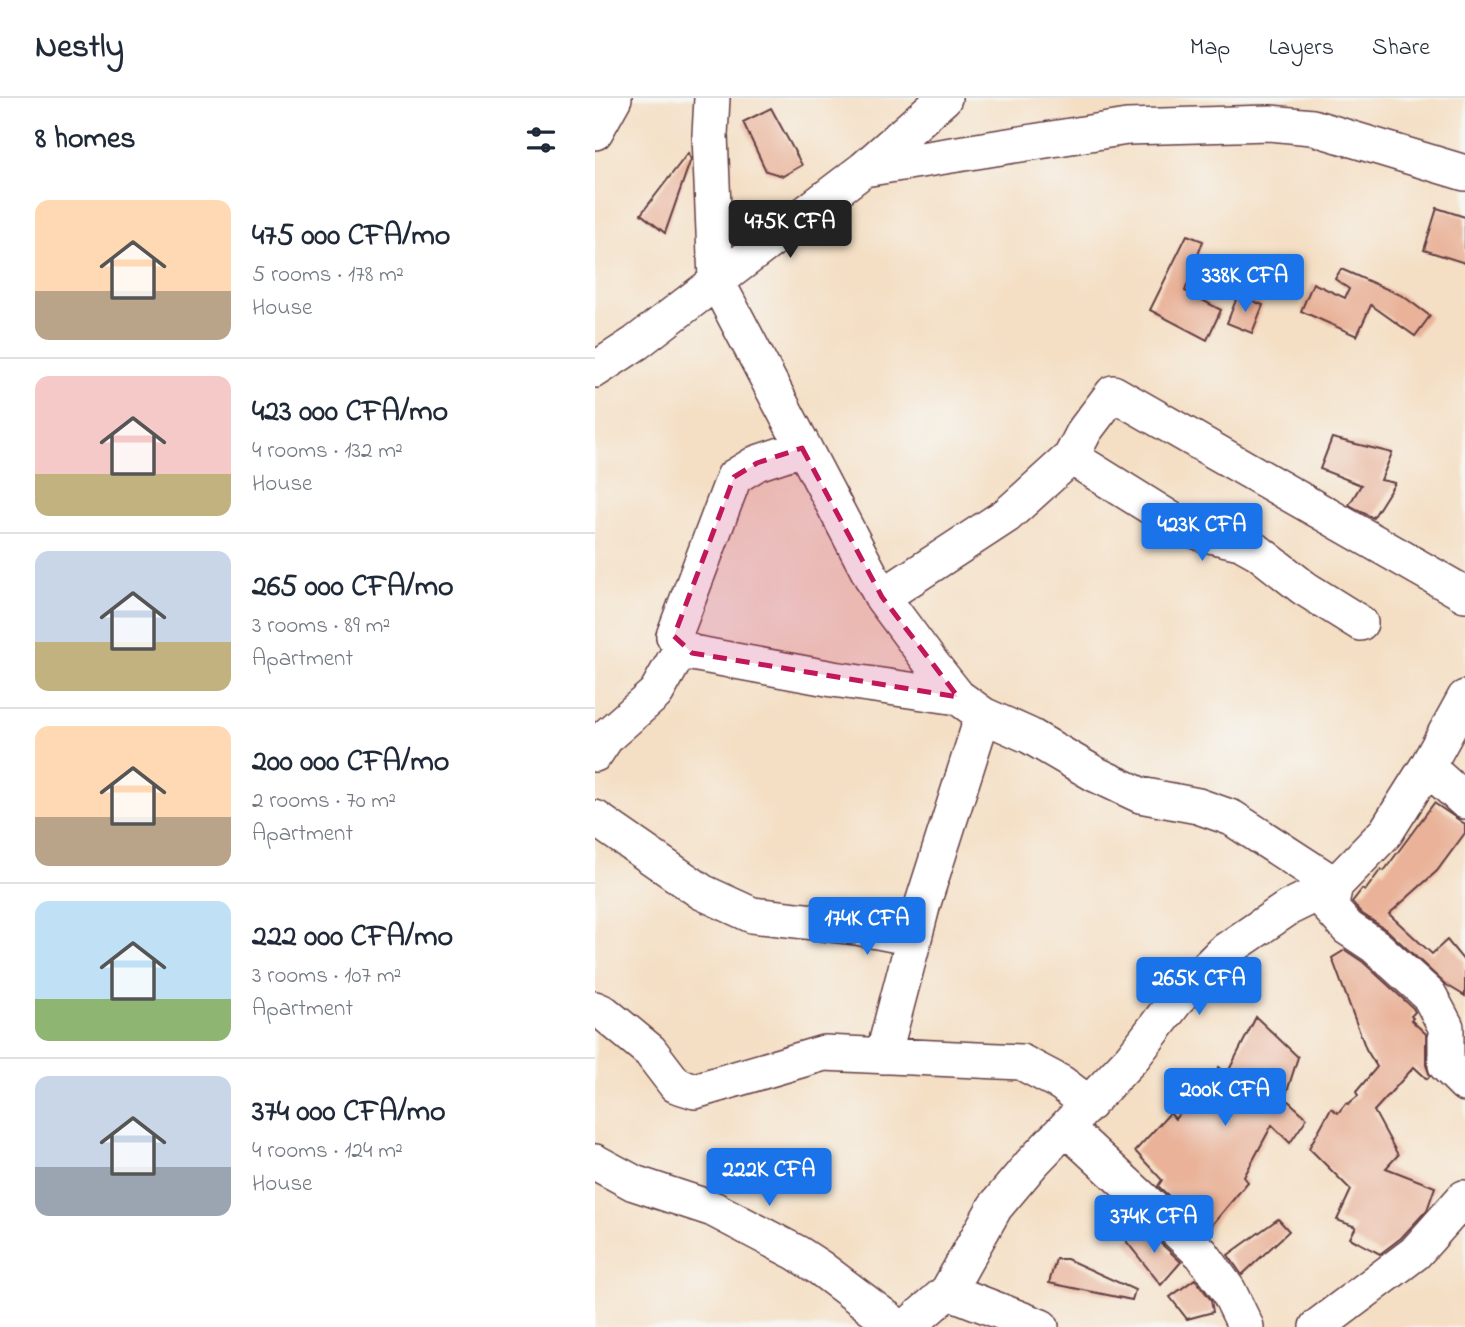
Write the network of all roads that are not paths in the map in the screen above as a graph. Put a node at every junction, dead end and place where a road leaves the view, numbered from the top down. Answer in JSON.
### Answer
{"nodes":[{"id":1,"x":614,"y":98,"type":"edge"},
{"id":2,"x":712,"y":98,"type":"edge"},
{"id":3,"x":733,"y":98,"type":"edge"},
{"id":4,"x":944,"y":98,"type":"edge"},
{"id":5,"x":595,"y":132,"type":"edge"},
{"id":6,"x":710,"y":135,"type":"junction"},
{"id":7,"x":864,"y":169,"type":"junction"},
{"id":8,"x":1465,"y":173,"type":"edge"},
{"id":9,"x":716,"y":280,"type":"junction"},
{"id":10,"x":595,"y":370,"type":"edge"},
{"id":11,"x":802,"y":448,"type":"junction"},
{"id":12,"x":1071,"y":457,"type":"junction"},
{"id":13,"x":1465,"y":594,"type":"edge"},
{"id":14,"x":881,"y":597,"type":"junction"},
{"id":15,"x":1360,"y":623,"type":"dead end"},
{"id":16,"x":682,"y":647,"type":"junction"},
{"id":17,"x":1465,"y":698,"type":"edge"},
{"id":18,"x":971,"y":706,"type":"junction"},
{"id":19,"x":595,"y":754,"type":"edge"},
{"id":20,"x":1427,"y":767,"type":"junction"},
{"id":21,"x":1465,"y":801,"type":"edge"},
{"id":22,"x":595,"y":818,"type":"edge"},
{"id":23,"x":1335,"y":885,"type":"junction"},
{"id":24,"x":914,"y":938,"type":"junction"},
{"id":25,"x":595,"y":1009,"type":"edge"},
{"id":26,"x":883,"y":1056,"type":"junction"},
{"id":27,"x":1465,"y":1084,"type":"edge"},
{"id":28,"x":1077,"y":1116,"type":"junction"},
{"id":29,"x":595,"y":1161,"type":"edge"},
{"id":30,"x":1464,"y":1198,"type":"edge"},
{"id":31,"x":949,"y":1291,"type":"junction"},
{"id":32,"x":898,"y":1327,"type":"edge"},
{"id":33,"x":907,"y":1327,"type":"edge"},
{"id":34,"x":1041,"y":1327,"type":"edge"},
{"id":35,"x":1246,"y":1327,"type":"edge"},
{"id":36,"x":1317,"y":1327,"type":"edge"}],
"edges":[{"from":1,"to":5,"type":"street"},
{"from":2,"to":6,"type":"street"},
{"from":3,"to":6,"type":"street"},
{"from":4,"to":7,"type":"street"},
{"from":6,"to":9,"type":"street"},
{"from":7,"to":8,"type":"street"},
{"from":7,"to":9,"type":"street"},
{"from":9,"to":10,"type":"street"},
{"from":9,"to":11,"type":"street"},
{"from":11,"to":14,"type":"street"},
{"from":11,"to":16,"type":"street"},
{"from":12,"to":13,"type":"street"},
{"from":12,"to":14,"type":"street"},
{"from":12,"to":15,"type":"street"},
{"from":14,"to":18,"type":"street"},
{"from":16,"to":18,"type":"street"},
{"from":16,"to":19,"type":"street"},
{"from":17,"to":20,"type":"street"},
{"from":18,"to":23,"type":"street"},
{"from":18,"to":24,"type":"street"},
{"from":20,"to":21,"type":"street"},
{"from":20,"to":23,"type":"street"},
{"from":22,"to":24,"type":"street"},
{"from":23,"to":27,"type":"street"},
{"from":23,"to":28,"type":"street"},
{"from":24,"to":26,"type":"street"},
{"from":25,"to":26,"type":"street"},
{"from":26,"to":28,"type":"street"},
{"from":28,"to":31,"type":"street"},
{"from":28,"to":35,"type":"street"},
{"from":29,"to":32,"type":"street"},
{"from":30,"to":36,"type":"street"},
{"from":31,"to":33,"type":"street"},
{"from":31,"to":34,"type":"street"}]}
